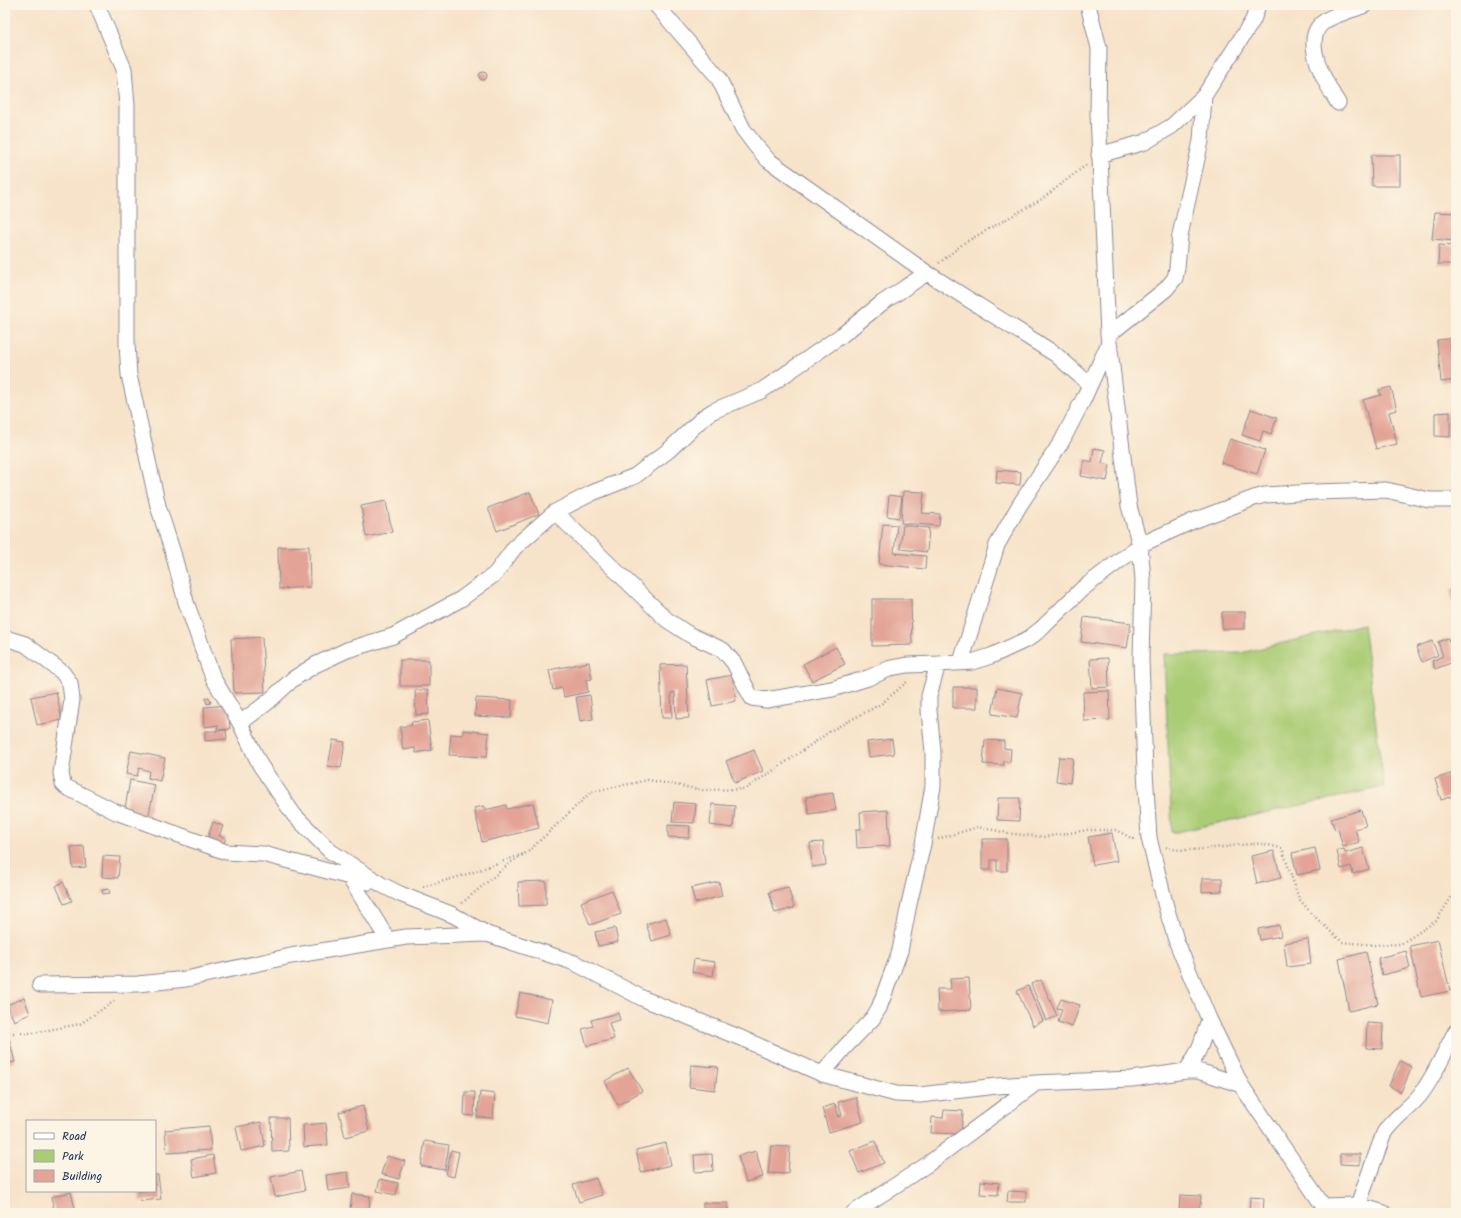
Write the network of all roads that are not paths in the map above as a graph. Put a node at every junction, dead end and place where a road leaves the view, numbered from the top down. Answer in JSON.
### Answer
{"nodes":[{"id":1,"x":97,"y":5,"type":"edge"},
{"id":2,"x":656,"y":5,"type":"edge"},
{"id":3,"x":1088,"y":5,"type":"edge"},
{"id":4,"x":1258,"y":5,"type":"edge"},
{"id":5,"x":1365,"y":5,"type":"edge"},
{"id":6,"x":1204,"y":96,"type":"junction"},
{"id":7,"x":1338,"y":102,"type":"dead end"},
{"id":8,"x":1099,"y":155,"type":"junction"},
{"id":9,"x":927,"y":273,"type":"junction"},
{"id":10,"x":1108,"y":339,"type":"junction"},
{"id":11,"x":1089,"y":384,"type":"junction"},
{"id":12,"x":1456,"y":500,"type":"edge"},
{"id":13,"x":555,"y":512,"type":"junction"},
{"id":14,"x":1140,"y":545,"type":"junction"},
{"id":15,"x":5,"y":638,"type":"edge"},
{"id":16,"x":961,"y":662,"type":"junction"},
{"id":17,"x":932,"y":664,"type":"junction"},
{"id":18,"x":240,"y":723,"type":"junction"},
{"id":19,"x":330,"y":851,"type":"junction"},
{"id":20,"x":350,"y":876,"type":"junction"},
{"id":21,"x":382,"y":885,"type":"junction"},
{"id":22,"x":453,"y":915,"type":"junction"},
{"id":23,"x":487,"y":934,"type":"junction"},
{"id":24,"x":435,"y":935,"type":"junction"},
{"id":25,"x":388,"y":940,"type":"junction"},
{"id":26,"x":40,"y":985,"type":"dead end"},
{"id":27,"x":1209,"y":1019,"type":"junction"},
{"id":28,"x":1456,"y":1031,"type":"edge"},
{"id":29,"x":1186,"y":1071,"type":"junction"},
{"id":30,"x":822,"y":1074,"type":"junction"},
{"id":31,"x":1036,"y":1083,"type":"junction"},
{"id":32,"x":1241,"y":1085,"type":"junction"},
{"id":33,"x":1356,"y":1209,"type":"edge"},
{"id":34,"x":1325,"y":1210,"type":"edge"},
{"id":35,"x":853,"y":1213,"type":"edge"},
{"id":36,"x":1384,"y":1213,"type":"edge"}],
"edges":[{"from":1,"to":18,"type":"street"},
{"from":2,"to":9,"type":"street"},
{"from":3,"to":8,"type":"street"},
{"from":4,"to":6,"type":"street"},
{"from":5,"to":7,"type":"street"},
{"from":6,"to":8,"type":"street"},
{"from":6,"to":10,"type":"street"},
{"from":8,"to":10,"type":"street"},
{"from":9,"to":11,"type":"street"},
{"from":9,"to":13,"type":"street"},
{"from":10,"to":11,"type":"street"},
{"from":10,"to":14,"type":"street"},
{"from":11,"to":16,"type":"street"},
{"from":12,"to":14,"type":"street"},
{"from":13,"to":17,"type":"street"},
{"from":13,"to":18,"type":"street"},
{"from":14,"to":16,"type":"street"},
{"from":14,"to":27,"type":"street"},
{"from":15,"to":20,"type":"street"},
{"from":16,"to":17,"type":"street"},
{"from":17,"to":30,"type":"street"},
{"from":18,"to":19,"type":"street"},
{"from":19,"to":20,"type":"street"},
{"from":19,"to":21,"type":"street"},
{"from":20,"to":21,"type":"street"},
{"from":20,"to":25,"type":"street"},
{"from":21,"to":22,"type":"street"},
{"from":22,"to":23,"type":"street"},
{"from":22,"to":24,"type":"street"},
{"from":23,"to":24,"type":"street"},
{"from":23,"to":30,"type":"street"},
{"from":24,"to":25,"type":"street"},
{"from":25,"to":26,"type":"street"},
{"from":27,"to":29,"type":"street"},
{"from":27,"to":32,"type":"street"},
{"from":28,"to":33,"type":"street"},
{"from":29,"to":31,"type":"street"},
{"from":29,"to":32,"type":"street"},
{"from":30,"to":31,"type":"street"},
{"from":31,"to":35,"type":"street"},
{"from":32,"to":34,"type":"street"},
{"from":33,"to":34,"type":"street"},
{"from":33,"to":36,"type":"street"}]}
